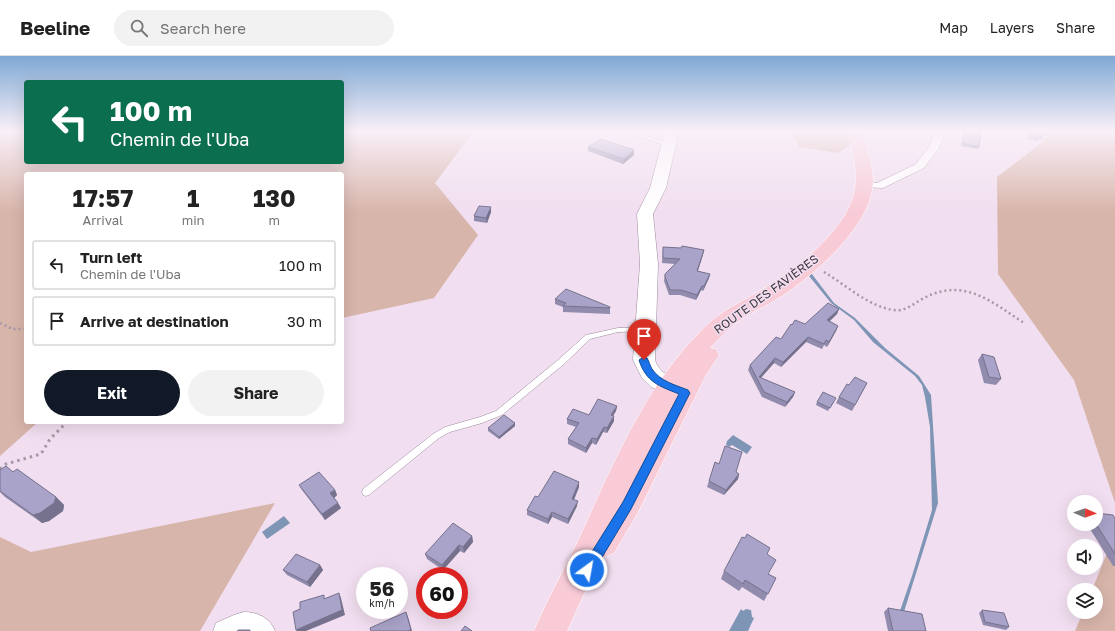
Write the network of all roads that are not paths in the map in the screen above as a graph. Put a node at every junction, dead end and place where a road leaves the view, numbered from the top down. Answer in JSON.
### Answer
{"nodes":[{"id":1,"x":666,"y":158,"type":"edge"},
{"id":2,"x":862,"y":158,"type":"edge"},
{"id":3,"x":926,"y":158,"type":"edge"},
{"id":4,"x":865,"y":185,"type":"junction"},
{"id":5,"x":646,"y":329,"type":"junction"},
{"id":6,"x":676,"y":389,"type":"junction"},
{"id":7,"x":366,"y":492,"type":"dead end"},
{"id":8,"x":553,"y":626,"type":"edge"},
{"id":9,"x":224,"y":631,"type":"edge"},
{"id":10,"x":264,"y":631,"type":"edge"}],
"edges":[{"from":1,"to":5,"type":"street"},
{"from":2,"to":4,"type":"main road","name":"ROUTE DES FAVIÈRES"},
{"from":3,"to":4,"type":"street"},
{"from":4,"to":6,"type":"main road","name":"ROUTE DES FAVIÈRES"},
{"from":5,"to":6,"type":"street"},
{"from":5,"to":7,"type":"lane"},
{"from":6,"to":8,"type":"main road","name":"ROUTE DES FAVIÈRES"},
{"from":9,"to":10,"type":"street"}]}
